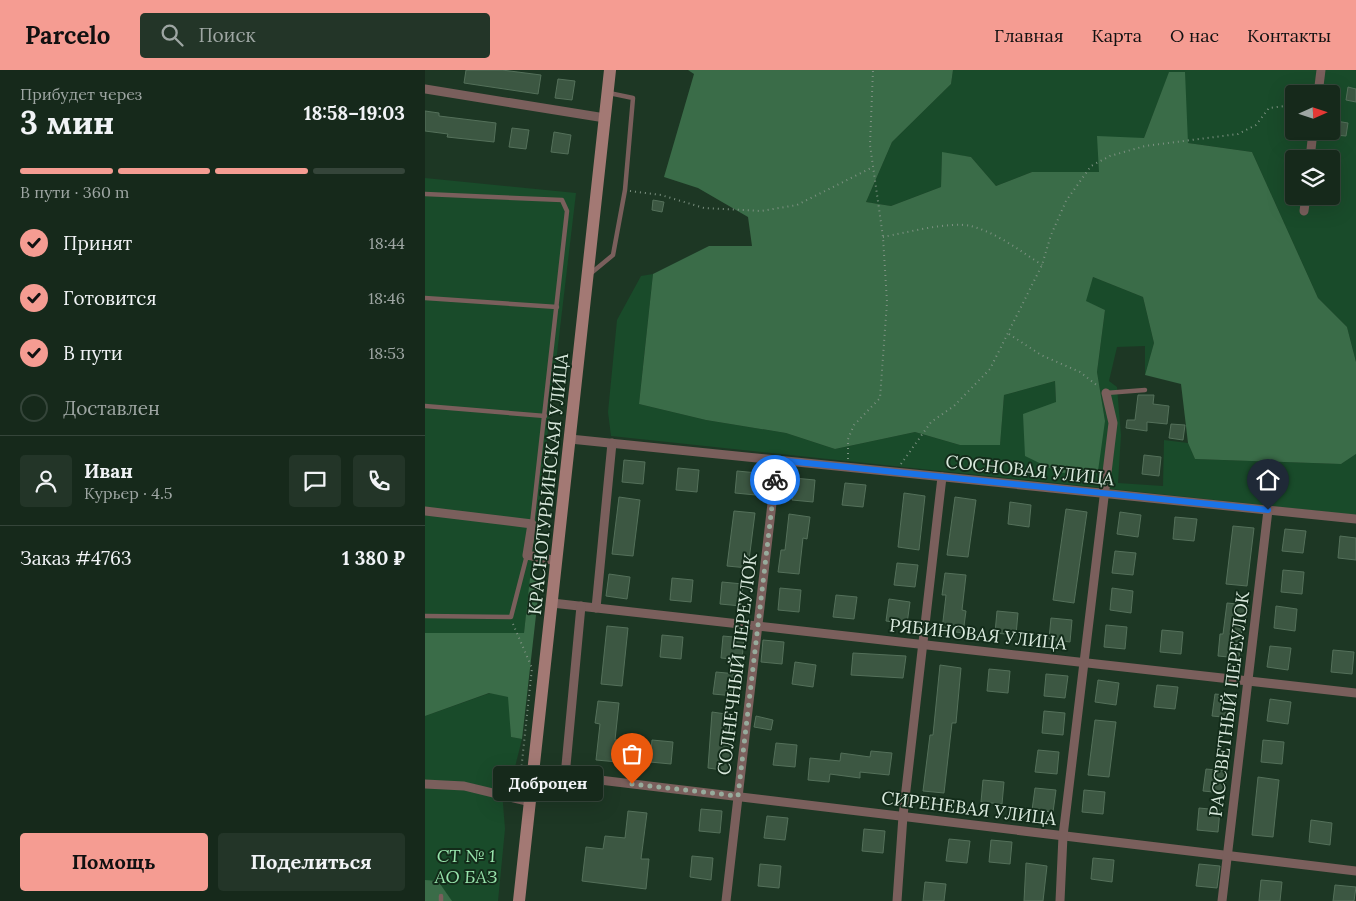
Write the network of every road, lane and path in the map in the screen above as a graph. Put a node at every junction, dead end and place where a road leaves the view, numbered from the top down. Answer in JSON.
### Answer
{"nodes":[{"id":1,"x":610,"y":70,"type":"edge"},
{"id":2,"x":873,"y":70,"type":"edge"},
{"id":3,"x":1321,"y":70,"type":"edge"},
{"id":4,"x":1319,"y":85,"type":"edge"},
{"id":5,"x":425,"y":89,"type":"edge"},
{"id":6,"x":608,"y":93,"type":"junction"},
{"id":7,"x":1285,"y":106,"type":"edge"},
{"id":8,"x":605,"y":118,"type":"junction"},
{"id":9,"x":873,"y":166,"type":"junction"},
{"id":10,"x":625,"y":190,"type":"junction"},
{"id":11,"x":425,"y":194,"type":"edge"},
{"id":12,"x":1305,"y":205,"type":"edge"},
{"id":13,"x":1304,"y":211,"type":"dead end"},
{"id":14,"x":883,"y":237,"type":"junction"},
{"id":15,"x":1042,"y":265,"type":"junction"},
{"id":16,"x":587,"y":276,"type":"junction"},
{"id":17,"x":425,"y":298,"type":"edge"},
{"id":18,"x":557,"y":307,"type":"junction"},
{"id":19,"x":1009,"y":334,"type":"junction"},
{"id":20,"x":1145,"y":390,"type":"dead end"},
{"id":21,"x":1106,"y":393,"type":"junction"},
{"id":22,"x":425,"y":406,"type":"edge"},
{"id":23,"x":545,"y":416,"type":"junction"},
{"id":24,"x":570,"y":439,"type":"junction"},
{"id":25,"x":612,"y":444,"type":"junction"},
{"id":26,"x":777,"y":460,"type":"junction"},
{"id":27,"x":843,"y":467,"type":"junction"},
{"id":28,"x":896,"y":472,"type":"junction"},
{"id":29,"x":942,"y":477,"type":"junction"},
{"id":30,"x":1106,"y":494,"type":"junction"},
{"id":31,"x":1268,"y":510,"type":"junction"},
{"id":32,"x":425,"y":511,"type":"edge"},
{"id":33,"x":1356,"y":519,"type":"edge"},
{"id":34,"x":532,"y":524,"type":"junction"},
{"id":35,"x":527,"y":555,"type":"junction"},
{"id":36,"x":557,"y":561,"type":"junction"},
{"id":37,"x":552,"y":603,"type":"junction"},
{"id":38,"x":581,"y":606,"type":"junction"},
{"id":39,"x":596,"y":608,"type":"junction"},
{"id":40,"x":425,"y":616,"type":"edge"},
{"id":41,"x":511,"y":617,"type":"junction"},
{"id":42,"x":758,"y":626,"type":"junction"},
{"id":43,"x":922,"y":644,"type":"junction"},
{"id":44,"x":1084,"y":662,"type":"junction"},
{"id":45,"x":1248,"y":681,"type":"junction"},
{"id":46,"x":1356,"y":693,"type":"edge"},
{"id":47,"x":533,"y":772,"type":"junction"},
{"id":48,"x":565,"y":776,"type":"junction"},
{"id":49,"x":425,"y":784,"type":"edge"},
{"id":50,"x":738,"y":796,"type":"junction"},
{"id":51,"x":524,"y":801,"type":"junction"},
{"id":52,"x":903,"y":816,"type":"junction"},
{"id":53,"x":1063,"y":836,"type":"junction"},
{"id":54,"x":1227,"y":856,"type":"junction"},
{"id":55,"x":1356,"y":871,"type":"edge"},
{"id":56,"x":519,"y":901,"type":"edge"},
{"id":57,"x":726,"y":901,"type":"edge"},
{"id":58,"x":897,"y":901,"type":"edge"},
{"id":59,"x":1060,"y":901,"type":"edge"},
{"id":60,"x":1222,"y":901,"type":"edge"}],
"edges":[{"from":1,"to":6,"type":"main road","name":"КРАСНОТУРЬИНСКАЯ УЛИЦА"},
{"from":2,"to":9,"type":"path"},
{"from":3,"to":4,"type":"street"},
{"from":5,"to":8,"type":"street"},
{"from":6,"to":8,"type":"main road","name":"КРАСНОТУРЬИНСКАЯ УЛИЦА"},
{"from":6,"to":10,"type":"lane"},
{"from":7,"to":15,"type":"path"},
{"from":8,"to":16,"type":"main road","name":"КРАСНОТУРЬИНСКАЯ УЛИЦА"},
{"from":9,"to":10,"type":"path"},
{"from":9,"to":14,"type":"path"},
{"from":10,"to":16,"type":"lane"},
{"from":11,"to":18,"type":"lane"},
{"from":12,"to":13,"type":"street"},
{"from":14,"to":15,"type":"path"},
{"from":14,"to":27,"type":"path"},
{"from":15,"to":19,"type":"path"},
{"from":16,"to":24,"type":"main road","name":"КРАСНОТУРЬИНСКАЯ УЛИЦА"},
{"from":17,"to":18,"type":"lane"},
{"from":18,"to":23,"type":"lane"},
{"from":19,"to":21,"type":"path"},
{"from":19,"to":28,"type":"path"},
{"from":20,"to":21,"type":"lane"},
{"from":21,"to":30,"type":"street"},
{"from":22,"to":23,"type":"lane"},
{"from":23,"to":34,"type":"lane"},
{"from":24,"to":25,"type":"street","name":"СОСНОВАЯ УЛИЦА"},
{"from":24,"to":36,"type":"main road","name":"КРАСНОТУРЬИНСКАЯ УЛИЦА"},
{"from":25,"to":26,"type":"street","name":"СОСНОВАЯ УЛИЦА"},
{"from":25,"to":39,"type":"street"},
{"from":26,"to":27,"type":"street","name":"СОСНОВАЯ УЛИЦА"},
{"from":26,"to":42,"type":"street","name":"СОЛНЕЧНЫЙ ПЕРЕУЛОК"},
{"from":27,"to":28,"type":"street","name":"СОСНОВАЯ УЛИЦА"},
{"from":28,"to":29,"type":"street","name":"СОСНОВАЯ УЛИЦА"},
{"from":29,"to":30,"type":"street","name":"СОСНОВАЯ УЛИЦА"},
{"from":29,"to":43,"type":"street"},
{"from":30,"to":31,"type":"street","name":"СОСНОВАЯ УЛИЦА"},
{"from":30,"to":44,"type":"street"},
{"from":31,"to":33,"type":"street","name":"СОСНОВАЯ УЛИЦА"},
{"from":31,"to":45,"type":"street","name":"РАССВЕТНЫЙ ПЕРЕУЛОК"},
{"from":32,"to":34,"type":"street"},
{"from":34,"to":35,"type":"street"},
{"from":35,"to":36,"type":"street"},
{"from":35,"to":41,"type":"lane"},
{"from":36,"to":37,"type":"main road","name":"КРАСНОТУРЬИНСКАЯ УЛИЦА"},
{"from":37,"to":38,"type":"street","name":"РЯБИНОВАЯ УЛИЦА"},
{"from":37,"to":47,"type":"main road","name":"КРАСНОТУРЬИНСКАЯ УЛИЦА"},
{"from":38,"to":39,"type":"street","name":"РЯБИНОВАЯ УЛИЦА"},
{"from":38,"to":48,"type":"street"},
{"from":39,"to":42,"type":"street","name":"РЯБИНОВАЯ УЛИЦА"},
{"from":40,"to":41,"type":"lane"},
{"from":41,"to":51,"type":"path"},
{"from":42,"to":43,"type":"street","name":"РЯБИНОВАЯ УЛИЦА"},
{"from":42,"to":50,"type":"street","name":"СОЛНЕЧНЫЙ ПЕРЕУЛОК"},
{"from":43,"to":44,"type":"street","name":"РЯБИНОВАЯ УЛИЦА"},
{"from":43,"to":52,"type":"street"},
{"from":44,"to":45,"type":"street","name":"РЯБИНОВАЯ УЛИЦА"},
{"from":44,"to":53,"type":"street"},
{"from":45,"to":46,"type":"street","name":"РЯБИНОВАЯ УЛИЦА"},
{"from":45,"to":54,"type":"street","name":"РАССВЕТНЫЙ ПЕРЕУЛОК"},
{"from":47,"to":48,"type":"street","name":"СИРЕНЕВАЯ УЛИЦА"},
{"from":47,"to":51,"type":"main road","name":"КРАСНОТУРЬИНСКАЯ УЛИЦА"},
{"from":48,"to":50,"type":"street","name":"СИРЕНЕВАЯ УЛИЦА"},
{"from":49,"to":51,"type":"street"},
{"from":50,"to":52,"type":"street","name":"СИРЕНЕВАЯ УЛИЦА"},
{"from":50,"to":57,"type":"street","name":"СОЛНЕЧНЫЙ ПЕРЕУЛОК"},
{"from":51,"to":56,"type":"main road","name":"КРАСНОТУРЬИНСКАЯ УЛИЦА"},
{"from":52,"to":53,"type":"street","name":"СИРЕНЕВАЯ УЛИЦА"},
{"from":52,"to":58,"type":"street"},
{"from":53,"to":54,"type":"street","name":"СИРЕНЕВАЯ УЛИЦА"},
{"from":53,"to":59,"type":"street"},
{"from":54,"to":55,"type":"street","name":"СИРЕНЕВАЯ УЛИЦА"},
{"from":54,"to":60,"type":"street","name":"РАССВЕТНЫЙ ПЕРЕУЛОК"}]}
